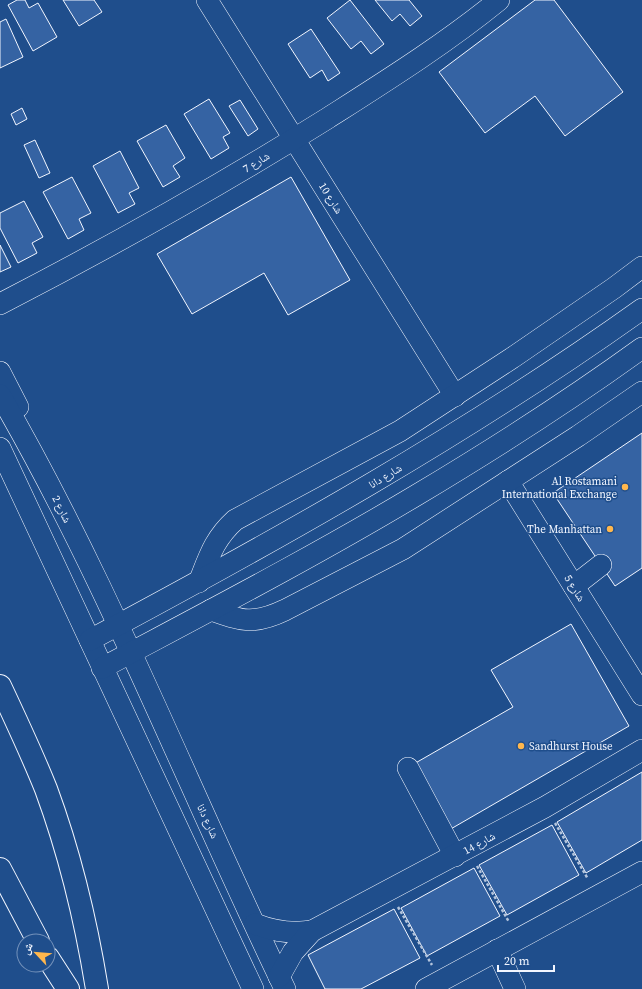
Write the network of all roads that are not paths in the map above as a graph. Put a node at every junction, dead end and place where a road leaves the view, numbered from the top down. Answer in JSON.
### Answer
{"nodes":[{"id":1,"x":207,"y":0,"type":"edge"},
{"id":2,"x":499,"y":0,"type":"edge"},
{"id":3,"x":294,"y":139,"type":"junction"},
{"id":4,"x":642,"y":266,"type":"edge"},
{"id":5,"x":0,"y":304,"type":"edge"},
{"id":6,"x":642,"y":309,"type":"edge"},
{"id":7,"x":642,"y":348,"type":"edge"},
{"id":8,"x":0,"y":372,"type":"edge"},
{"id":9,"x":642,"y":392,"type":"edge"},
{"id":10,"x":0,"y":395,"type":"edge"},
{"id":11,"x":455,"y":396,"type":"junction"},
{"id":12,"x":19,"y":428,"type":"junction"},
{"id":13,"x":0,"y":448,"type":"edge"},
{"id":14,"x":508,"y":481,"type":"junction"},
{"id":15,"x":601,"y":565,"type":"dead end"},
{"id":16,"x":198,"y":582,"type":"junction"},
{"id":17,"x":574,"y":586,"type":"junction"},
{"id":18,"x":211,"y":610,"type":"junction"},
{"id":19,"x":118,"y":625,"type":"junction"},
{"id":20,"x":90,"y":640,"type":"junction"},
{"id":21,"x":131,"y":652,"type":"junction"},
{"id":22,"x":102,"y":668,"type":"junction"},
{"id":23,"x":0,"y":686,"type":"edge"},
{"id":24,"x":642,"y":695,"type":"edge"},
{"id":25,"x":642,"y":750,"type":"edge"},
{"id":26,"x":408,"y":768,"type":"dead end"},
{"id":27,"x":461,"y":853,"type":"junction"},
{"id":28,"x":0,"y":868,"type":"edge"},
{"id":29,"x":642,"y":872,"type":"edge"},
{"id":30,"x":255,"y":924,"type":"junction"},
{"id":31,"x":312,"y":931,"type":"junction"},
{"id":32,"x":34,"y":933,"type":"edge"},
{"id":33,"x":497,"y":950,"type":"junction"},
{"id":34,"x":56,"y":970,"type":"edge"},
{"id":35,"x":282,"y":983,"type":"edge"},
{"id":36,"x":433,"y":985,"type":"edge"},
{"id":37,"x":68,"y":989,"type":"edge"},
{"id":38,"x":97,"y":989,"type":"edge"},
{"id":39,"x":253,"y":989,"type":"edge"},
{"id":40,"x":515,"y":989,"type":"edge"}],
"edges":[{"from":1,"to":3,"type":"street","name":"شارع 10"},
{"from":2,"to":3,"type":"street","name":"شارع 7"},
{"from":3,"to":5,"type":"street","name":"شارع 7"},
{"from":3,"to":11,"type":"street","name":"شارع 10"},
{"from":4,"to":11,"type":"street"},
{"from":6,"to":16,"type":"street","name":"شارع دانا"},
{"from":7,"to":18,"type":"street"},
{"from":8,"to":12,"type":"street"},
{"from":9,"to":14,"type":"street"},
{"from":10,"to":12,"type":"street","name":"شارع 2"},
{"from":11,"to":16,"type":"street"},
{"from":12,"to":19,"type":"street","name":"شارع 2"},
{"from":13,"to":20,"type":"street"},
{"from":14,"to":17,"type":"street","name":"شارع 5"},
{"from":14,"to":18,"type":"street"},
{"from":15,"to":17,"type":"street"},
{"from":16,"to":19,"type":"street","name":"شارع دانا"},
{"from":17,"to":24,"type":"street","name":"شارع 5"},
{"from":18,"to":21,"type":"street"},
{"from":19,"to":20,"type":"street","name":"شارع دانا"},
{"from":19,"to":21,"type":"street","name":"شارع دانا"},
{"from":20,"to":22,"type":"street"},
{"from":21,"to":22,"type":"street"},
{"from":21,"to":30,"type":"street","name":"شارع دانا"},
{"from":22,"to":39,"type":"street"},
{"from":23,"to":38,"type":"highway"},
{"from":25,"to":27,"type":"street","name":"شارع 14"},
{"from":26,"to":27,"type":"street"},
{"from":27,"to":31,"type":"street","name":"شارع 14"},
{"from":28,"to":32,"type":"highway"},
{"from":29,"to":33,"type":"street"},
{"from":30,"to":31,"type":"street","name":"شارع 14"},
{"from":30,"to":35,"type":"street","name":"شارع دانا"},
{"from":31,"to":35,"type":"street","name":"شارع 14"},
{"from":33,"to":36,"type":"street"},
{"from":33,"to":40,"type":"street"},
{"from":34,"to":37,"type":"highway"}]}
